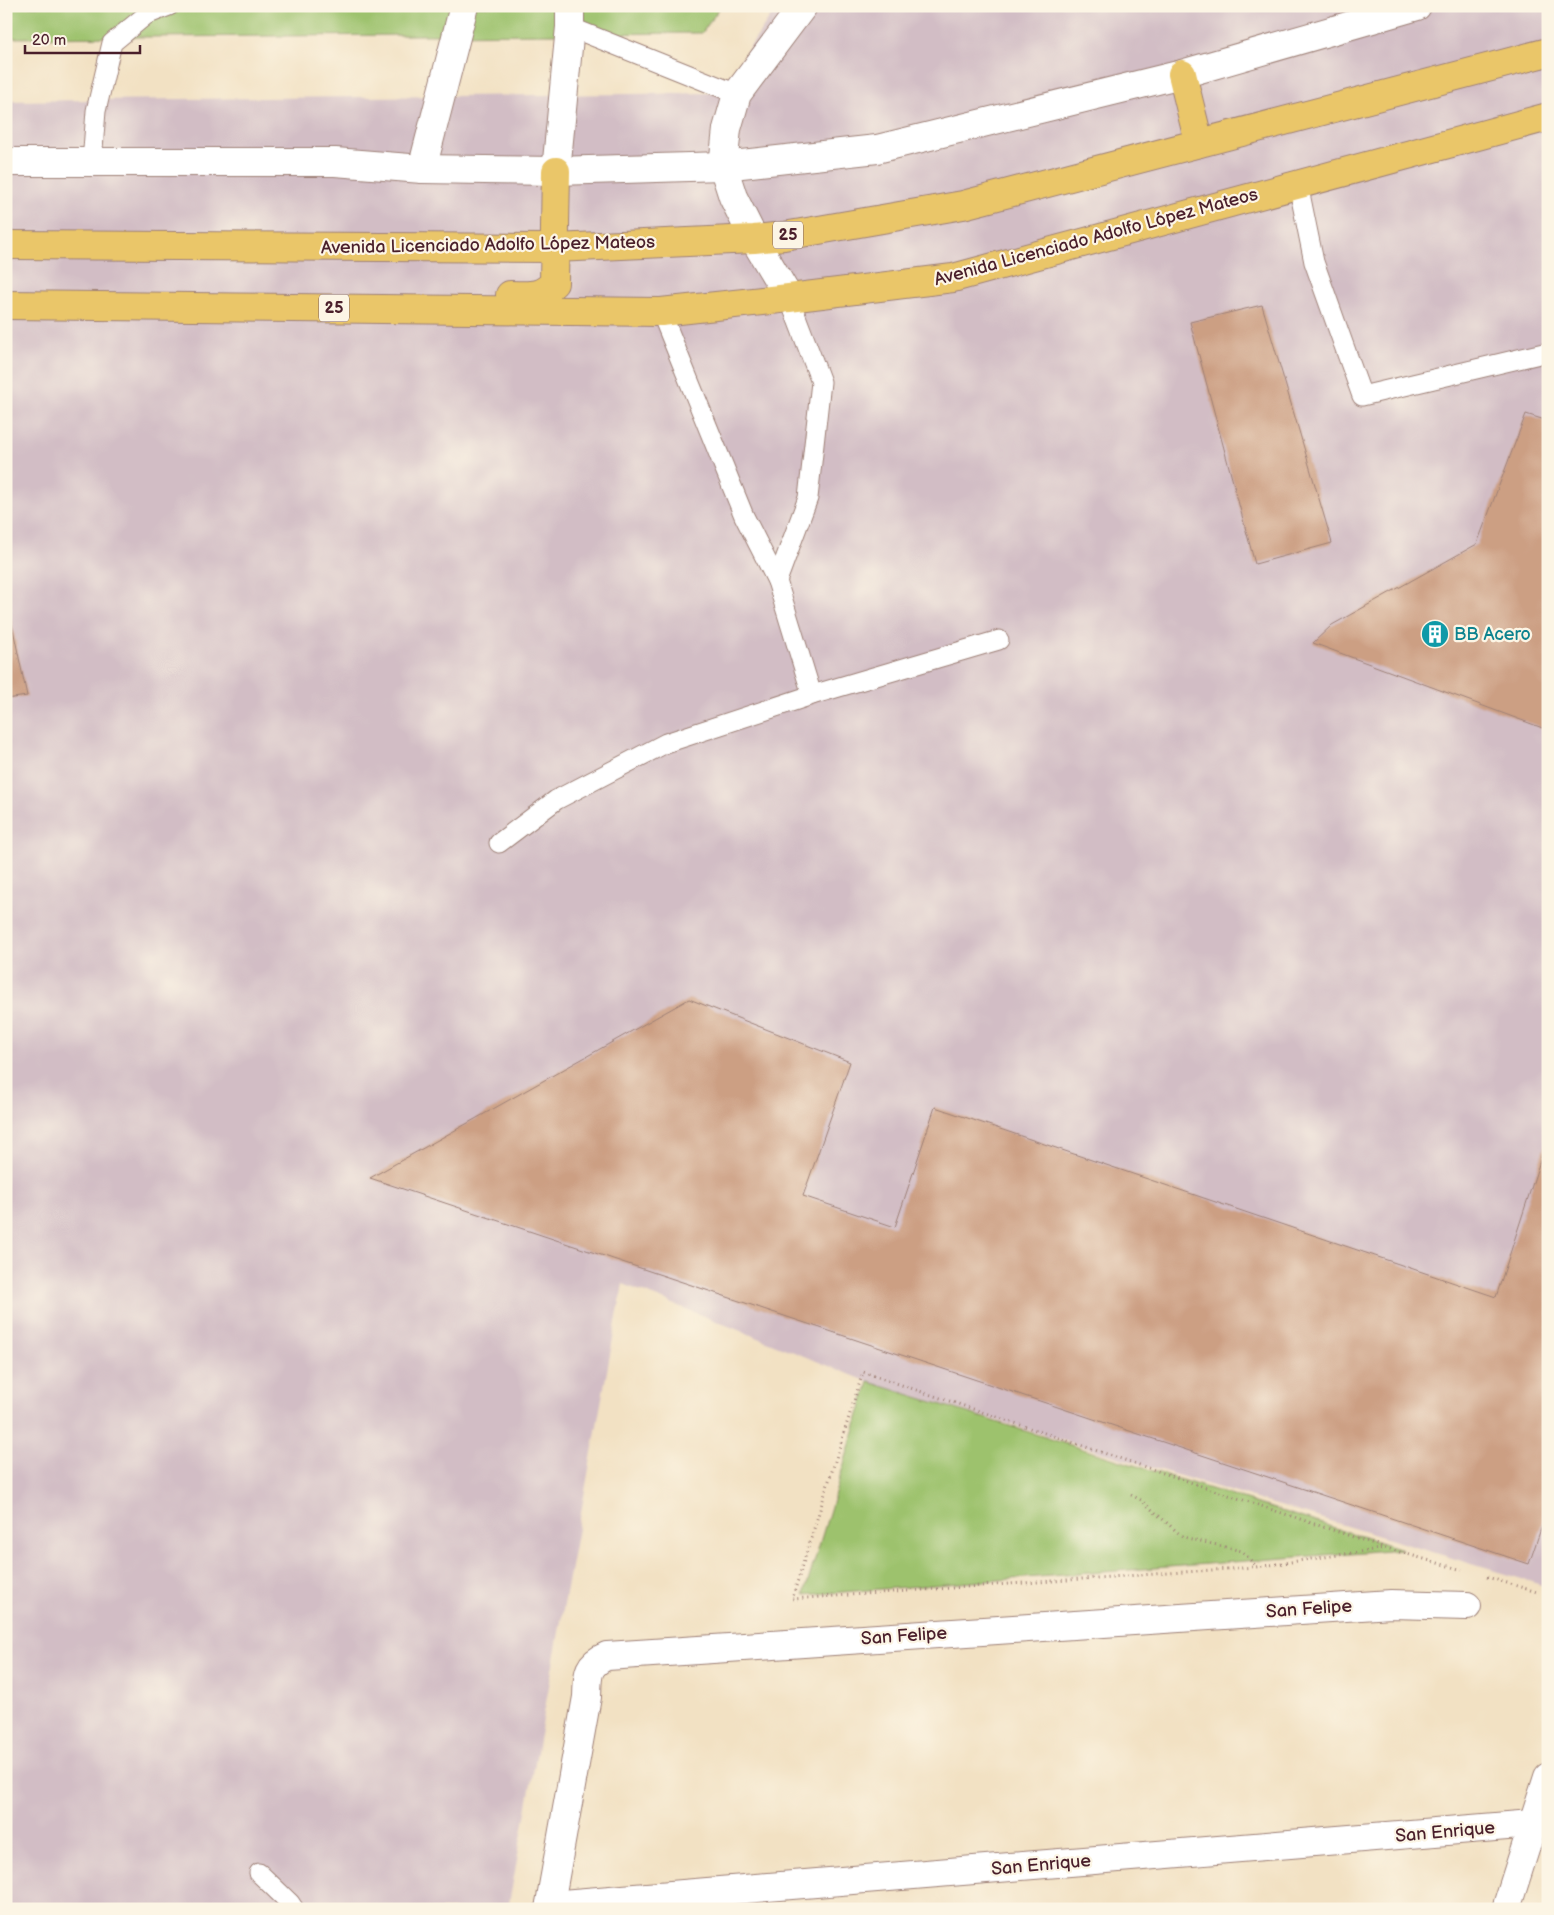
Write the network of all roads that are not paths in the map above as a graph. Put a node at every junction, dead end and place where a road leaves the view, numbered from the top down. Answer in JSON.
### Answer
{"nodes":[{"id":1,"x":169,"y":6,"type":"edge"},
{"id":2,"x":464,"y":6,"type":"edge"},
{"id":3,"x":803,"y":6,"type":"edge"},
{"id":4,"x":1417,"y":6,"type":"edge"},
{"id":5,"x":570,"y":16,"type":"edge"},
{"id":6,"x":1548,"y":52,"type":"edge"},
{"id":7,"x":1182,"y":74,"type":"junction"},
{"id":8,"x":736,"y":94,"type":"junction"},
{"id":9,"x":1548,"y":117,"type":"edge"},
{"id":10,"x":1199,"y":143,"type":"junction"},
{"id":11,"x":6,"y":162,"type":"edge"},
{"id":12,"x":92,"y":162,"type":"junction"},
{"id":13,"x":723,"y":166,"type":"junction"},
{"id":14,"x":422,"y":169,"type":"junction"},
{"id":15,"x":556,"y":172,"type":"junction"},
{"id":16,"x":1298,"y":184,"type":"junction"},
{"id":17,"x":754,"y":239,"type":"junction"},
{"id":18,"x":6,"y":245,"type":"edge"},
{"id":19,"x":555,"y":248,"type":"junction"},
{"id":20,"x":789,"y":298,"type":"junction"},
{"id":21,"x":6,"y":305,"type":"edge"},
{"id":22,"x":421,"y":309,"type":"junction"},
{"id":23,"x":661,"y":312,"type":"junction"},
{"id":24,"x":1548,"y":352,"type":"edge"},
{"id":25,"x":777,"y":581,"type":"junction"},
{"id":26,"x":999,"y":640,"type":"dead end"},
{"id":27,"x":812,"y":695,"type":"junction"},
{"id":28,"x":500,"y":843,"type":"dead end"},
{"id":29,"x":1467,"y":1606,"type":"dead end"},
{"id":30,"x":1548,"y":1777,"type":"edge"},
{"id":31,"x":1532,"y":1824,"type":"junction"},
{"id":32,"x":259,"y":1873,"type":"dead end"},
{"id":33,"x":550,"y":1907,"type":"edge"},
{"id":34,"x":294,"y":1909,"type":"edge"},
{"id":35,"x":1506,"y":1909,"type":"edge"}],
"edges":[{"from":1,"to":12,"type":"lane"},
{"from":2,"to":14,"type":"street"},
{"from":3,"to":8,"type":"street"},
{"from":4,"to":7,"type":"street"},
{"from":5,"to":8,"type":"lane"},
{"from":5,"to":15,"type":"street"},
{"from":6,"to":10,"type":"main road","name":"Avenida Licenciado Adolfo López Mateos","number":"25"},
{"from":7,"to":10,"type":"main road"},
{"from":7,"to":13,"type":"street"},
{"from":8,"to":13,"type":"street"},
{"from":9,"to":16,"type":"main road","name":"Avenida Licenciado Adolfo López Mateos","number":"25"},
{"from":10,"to":17,"type":"main road","name":"Avenida Licenciado Adolfo López Mateos","number":"25"},
{"from":11,"to":12,"type":"street"},
{"from":12,"to":14,"type":"street"},
{"from":13,"to":15,"type":"street"},
{"from":13,"to":17,"type":"street"},
{"from":14,"to":15,"type":"street"},
{"from":15,"to":19,"type":"main road"},
{"from":16,"to":20,"type":"main road","name":"Avenida Licenciado Adolfo López Mateos","number":"25"},
{"from":16,"to":24,"type":"lane"},
{"from":17,"to":19,"type":"main road","name":"Avenida Licenciado Adolfo López Mateos","number":"25"},
{"from":17,"to":20,"type":"street"},
{"from":18,"to":19,"type":"main road","name":"Avenida Licenciado Adolfo López Mateos","number":"25"},
{"from":19,"to":22,"type":"main road"},
{"from":20,"to":23,"type":"main road","name":"Avenida Licenciado Adolfo López Mateos","number":"25"},
{"from":20,"to":25,"type":"lane"},
{"from":21,"to":22,"type":"main road","name":"Avenida Licenciado Adolfo López Mateos","number":"25"},
{"from":22,"to":23,"type":"main road","name":"Avenida Licenciado Adolfo López Mateos","number":"25"},
{"from":23,"to":25,"type":"lane"},
{"from":25,"to":27,"type":"lane"},
{"from":26,"to":27,"type":"lane"},
{"from":27,"to":28,"type":"lane"},
{"from":29,"to":33,"type":"street","name":"San Felipe"},
{"from":30,"to":31,"type":"street"},
{"from":31,"to":33,"type":"street","name":"San Enrique"},
{"from":31,"to":35,"type":"street"},
{"from":32,"to":34,"type":"lane"}]}
